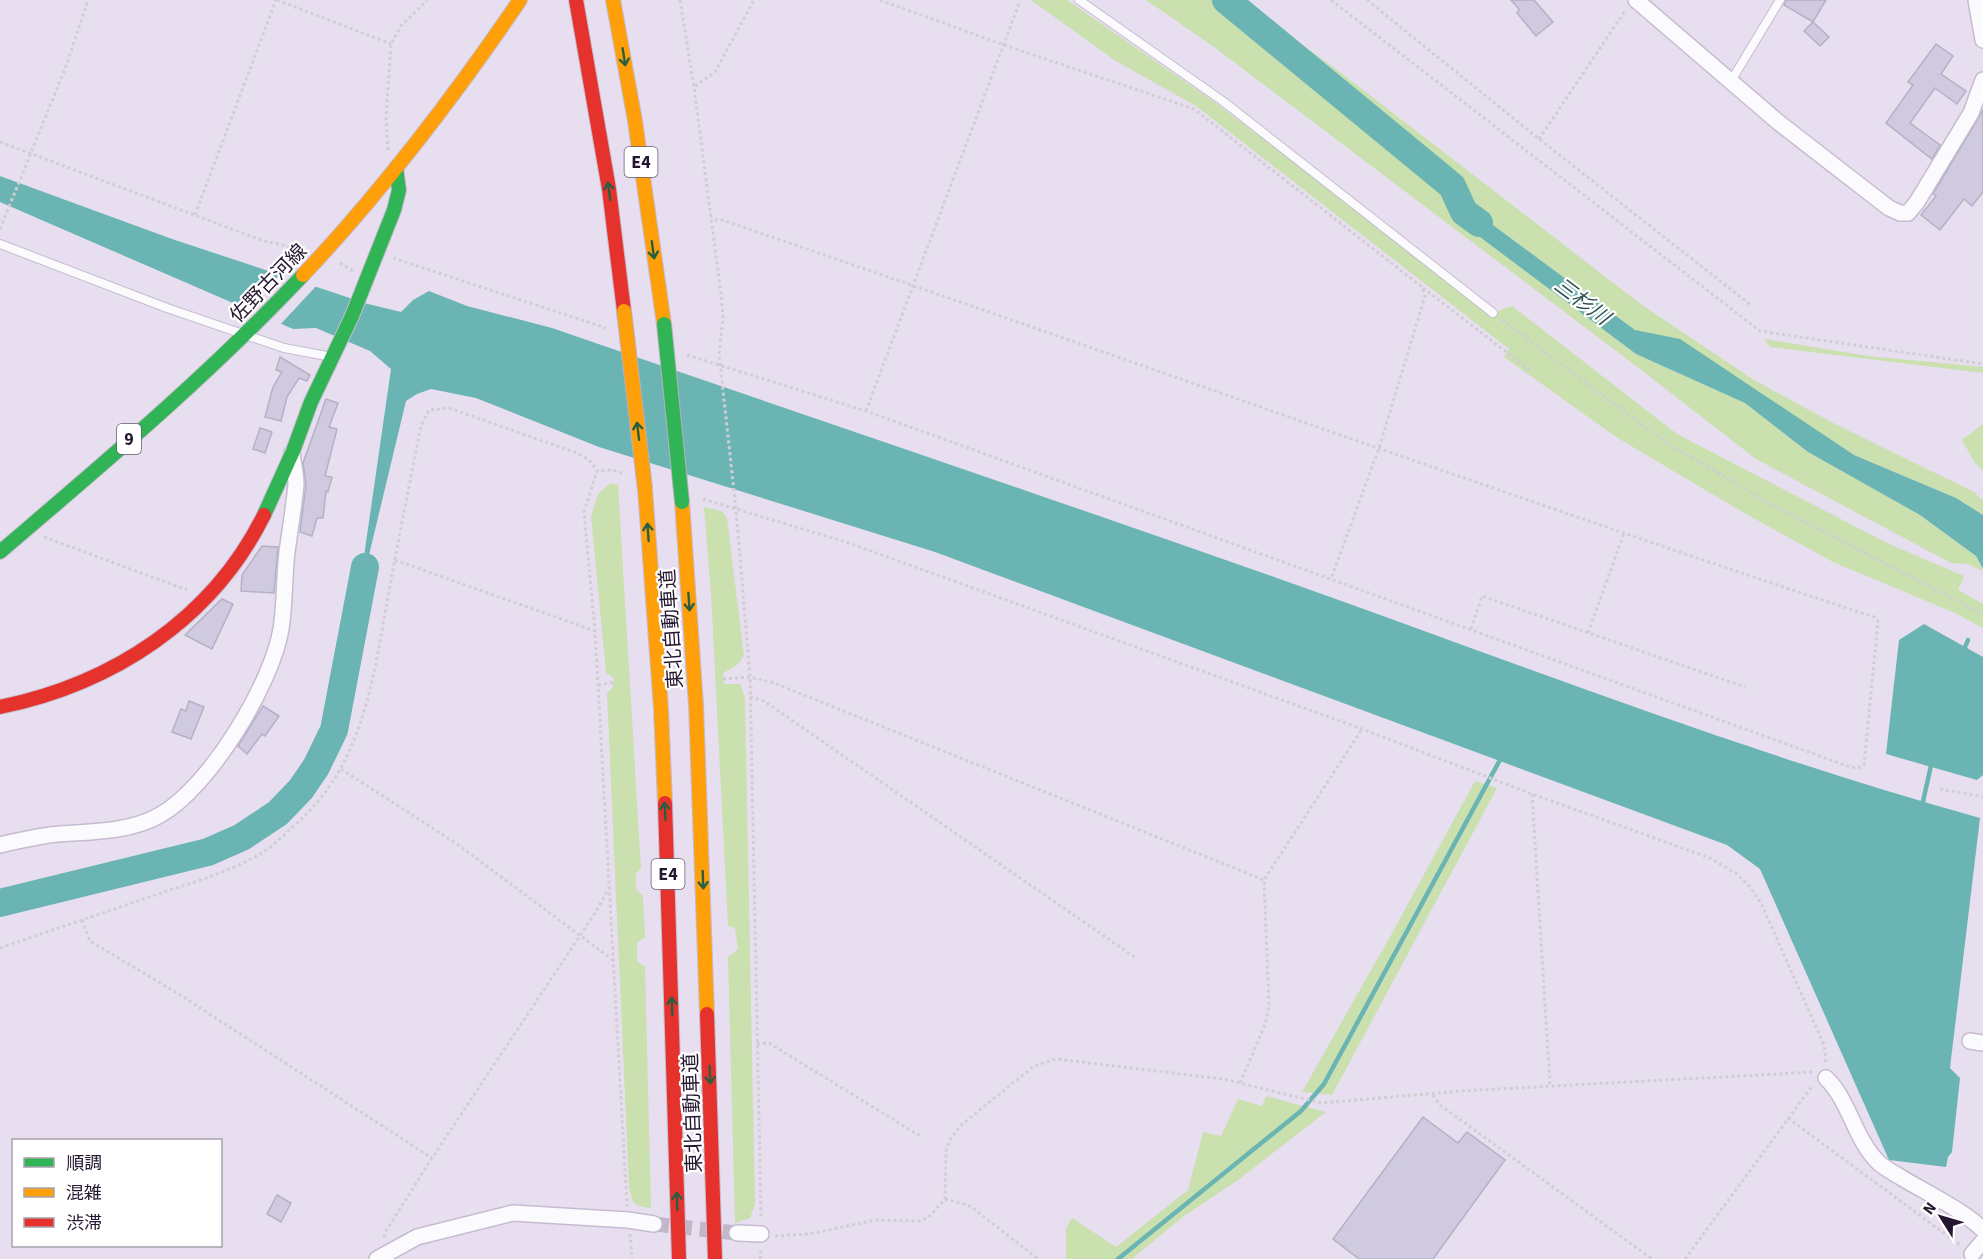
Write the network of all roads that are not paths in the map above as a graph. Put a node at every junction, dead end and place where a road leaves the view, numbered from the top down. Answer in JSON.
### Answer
{"nodes":[{"id":1,"x":520,"y":0,"type":"edge"},
{"id":2,"x":576,"y":0,"type":"edge"},
{"id":3,"x":613,"y":0,"type":"edge"},
{"id":4,"x":1079,"y":0,"type":"edge"},
{"id":5,"x":1780,"y":0,"type":"edge"},
{"id":6,"x":1976,"y":0,"type":"edge"},
{"id":7,"x":1631,"y":5,"type":"edge"},
{"id":8,"x":1983,"y":40,"type":"edge"},
{"id":9,"x":1983,"y":80,"type":"edge"},
{"id":10,"x":1731,"y":81,"type":"junction"},
{"id":11,"x":396,"y":168,"type":"junction"},
{"id":12,"x":0,"y":244,"type":"edge"},
{"id":13,"x":1492,"y":313,"type":"road end"},
{"id":14,"x":245,"y":335,"type":"junction"},
{"id":15,"x":334,"y":357,"type":"junction"},
{"id":16,"x":292,"y":453,"type":"junction"},
{"id":17,"x":0,"y":552,"type":"edge"},
{"id":18,"x":0,"y":706,"type":"edge"},
{"id":19,"x":0,"y":845,"type":"edge"},
{"id":20,"x":1821,"y":1075,"type":"road end"},
{"id":21,"x":654,"y":1224,"type":"tunnel mouth"},
{"id":22,"x":1983,"y":1230,"type":"edge"},
{"id":23,"x":737,"y":1233,"type":"tunnel mouth"},
{"id":24,"x":761,"y":1234,"type":"road end"},
{"id":25,"x":1983,"y":1241,"type":"edge"},
{"id":26,"x":1972,"y":1254,"type":"road end"},
{"id":27,"x":380,"y":1256,"type":"edge"},
{"id":28,"x":679,"y":1259,"type":"edge"},
{"id":29,"x":715,"y":1259,"type":"edge"}],
"edges":[{"from":1,"to":11,"type":"main road","name":"佐野古河線","number":"9"},
{"from":28,"to":2,"type":"main road","name":"東北自動車道","number":"E4","one_way":true,"bridge":true},
{"from":3,"to":29,"type":"main road","name":"東北自動車道","number":"E4","one_way":true,"bridge":true},
{"from":4,"to":13,"type":"lane"},
{"from":5,"to":10,"type":"lane"},
{"from":6,"to":8,"type":"street"},
{"from":7,"to":10,"type":"street"},
{"from":9,"to":10,"type":"street"},
{"from":11,"to":14,"type":"main road","name":"佐野古河線","number":"9"},
{"from":11,"to":15,"type":"main road"},
{"from":12,"to":14,"type":"lane"},
{"from":14,"to":15,"type":"lane"},
{"from":14,"to":17,"type":"main road","name":"佐野古河線","number":"9"},
{"from":15,"to":16,"type":"main road"},
{"from":16,"to":18,"type":"main road"},
{"from":16,"to":19,"type":"street"},
{"from":20,"to":22,"type":"street"},
{"from":21,"to":27,"type":"street"},
{"from":23,"to":24,"type":"street"},
{"from":25,"to":26,"type":"street"}]}
